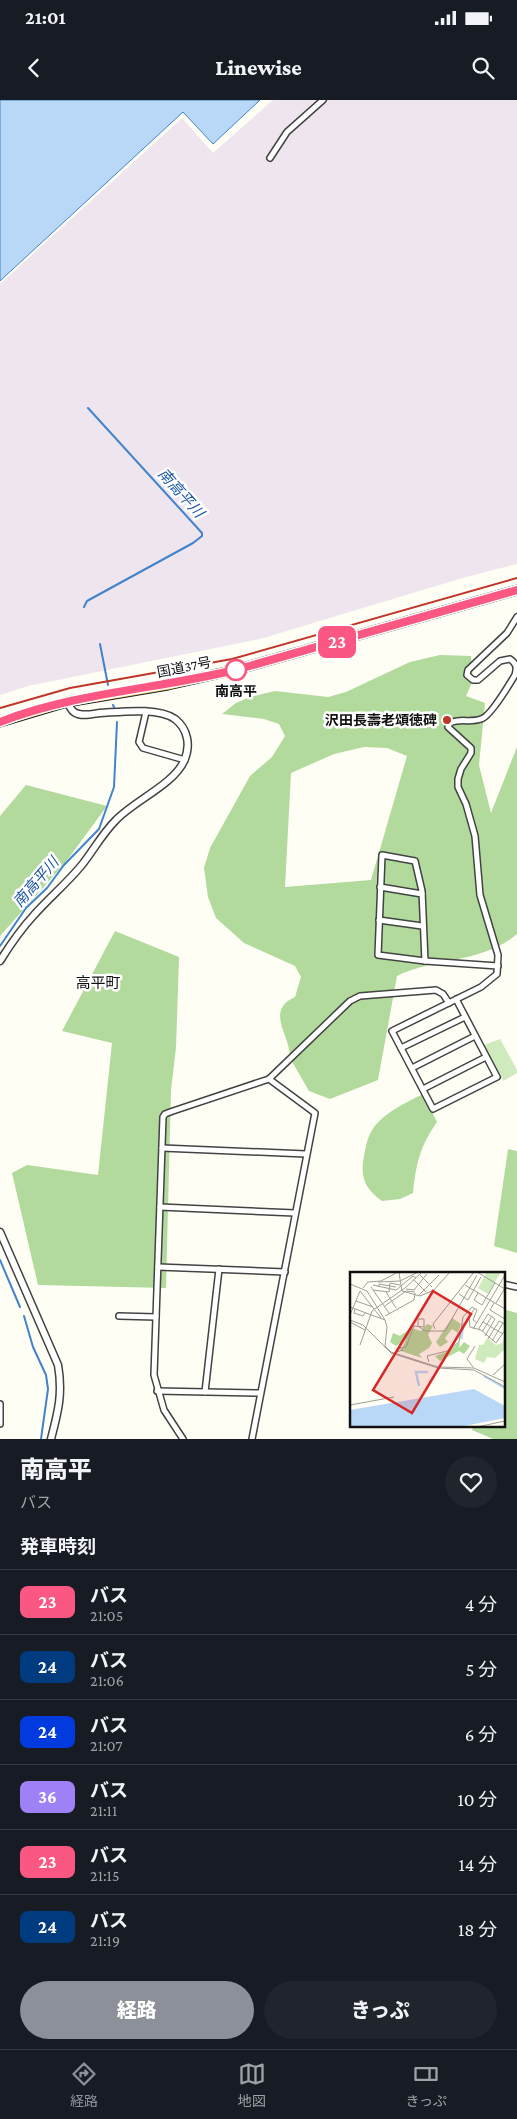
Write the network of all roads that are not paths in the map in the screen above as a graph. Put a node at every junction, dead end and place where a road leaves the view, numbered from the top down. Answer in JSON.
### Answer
{"nodes":[{"id":1,"x":323,"y":100,"type":"edge"},
{"id":2,"x":270,"y":158,"type":"dead end"},
{"id":3,"x":517,"y":590,"type":"edge"},
{"id":4,"x":517,"y":617,"type":"edge"},
{"id":5,"x":67,"y":702,"type":"junction"},
{"id":6,"x":146,"y":712,"type":"junction"},
{"id":7,"x":0,"y":722,"type":"edge"},
{"id":8,"x":185,"y":760,"type":"junction"},
{"id":9,"x":380,"y":887,"type":"junction"},
{"id":10,"x":422,"y":894,"type":"junction"},
{"id":11,"x":379,"y":920,"type":"junction"},
{"id":12,"x":422,"y":926,"type":"junction"},
{"id":13,"x":425,"y":960,"type":"junction"},
{"id":14,"x":0,"y":961,"type":"edge"},
{"id":15,"x":498,"y":966,"type":"junction"},
{"id":16,"x":456,"y":999,"type":"junction"},
{"id":17,"x":449,"y":1003,"type":"junction"},
{"id":18,"x":465,"y":1016,"type":"junction"},
{"id":19,"x":475,"y":1036,"type":"junction"},
{"id":20,"x":401,"y":1048,"type":"junction"},
{"id":21,"x":486,"y":1057,"type":"junction"},
{"id":22,"x":412,"y":1068,"type":"junction"},
{"id":23,"x":269,"y":1079,"type":"junction"},
{"id":24,"x":423,"y":1089,"type":"junction"},
{"id":25,"x":162,"y":1148,"type":"junction"},
{"id":26,"x":306,"y":1154,"type":"junction"},
{"id":27,"x":160,"y":1208,"type":"junction"},
{"id":28,"x":296,"y":1213,"type":"junction"},
{"id":29,"x":0,"y":1232,"type":"edge"},
{"id":30,"x":158,"y":1267,"type":"junction"},
{"id":31,"x":219,"y":1269,"type":"junction"},
{"id":32,"x":284,"y":1272,"type":"junction"},
{"id":33,"x":504,"y":1284,"type":"edge"},
{"id":34,"x":517,"y":1287,"type":"edge"},
{"id":35,"x":119,"y":1316,"type":"dead end"},
{"id":36,"x":156,"y":1318,"type":"junction"},
{"id":37,"x":157,"y":1390,"type":"junction"},
{"id":38,"x":205,"y":1392,"type":"junction"},
{"id":39,"x":260,"y":1394,"type":"junction"},
{"id":40,"x":0,"y":1404,"type":"edge"},
{"id":41,"x":0,"y":1424,"type":"edge"},
{"id":42,"x":51,"y":1439,"type":"edge"},
{"id":43,"x":183,"y":1439,"type":"edge"},
{"id":44,"x":252,"y":1439,"type":"edge"}],
"edges":[{"from":1,"to":2,"type":"street"},
{"from":3,"to":5,"type":"highway","name":"国道37号"},
{"from":4,"to":15,"type":"street"},
{"from":5,"to":6,"type":"street"},
{"from":5,"to":7,"type":"highway","name":"国道37号"},
{"from":6,"to":8,"type":"street"},
{"from":6,"to":8,"type":"street"},
{"from":8,"to":14,"type":"street"},
{"from":9,"to":10,"type":"street"},
{"from":9,"to":10,"type":"street"},
{"from":9,"to":11,"type":"street"},
{"from":10,"to":12,"type":"street"},
{"from":11,"to":12,"type":"street"},
{"from":11,"to":13,"type":"street"},
{"from":12,"to":13,"type":"street"},
{"from":13,"to":15,"type":"street"},
{"from":15,"to":16,"type":"street"},
{"from":16,"to":17,"type":"street"},
{"from":16,"to":18,"type":"street"},
{"from":17,"to":20,"type":"street"},
{"from":17,"to":23,"type":"street"},
{"from":18,"to":19,"type":"street"},
{"from":18,"to":20,"type":"street"},
{"from":19,"to":21,"type":"street"},
{"from":19,"to":22,"type":"street"},
{"from":20,"to":22,"type":"street"},
{"from":21,"to":24,"type":"street"},
{"from":21,"to":24,"type":"street"},
{"from":22,"to":24,"type":"street"},
{"from":23,"to":25,"type":"street"},
{"from":23,"to":26,"type":"street"},
{"from":25,"to":26,"type":"street"},
{"from":25,"to":27,"type":"street"},
{"from":26,"to":28,"type":"street"},
{"from":27,"to":28,"type":"street"},
{"from":27,"to":30,"type":"street"},
{"from":28,"to":32,"type":"street"},
{"from":29,"to":42,"type":"street"},
{"from":30,"to":31,"type":"street"},
{"from":30,"to":36,"type":"street"},
{"from":31,"to":32,"type":"street"},
{"from":31,"to":38,"type":"street"},
{"from":32,"to":39,"type":"street"},
{"from":33,"to":34,"type":"street"},
{"from":35,"to":36,"type":"street"},
{"from":36,"to":37,"type":"street"},
{"from":37,"to":38,"type":"street"},
{"from":37,"to":43,"type":"street"},
{"from":38,"to":39,"type":"street"},
{"from":39,"to":44,"type":"street"},
{"from":40,"to":41,"type":"street"}]}
